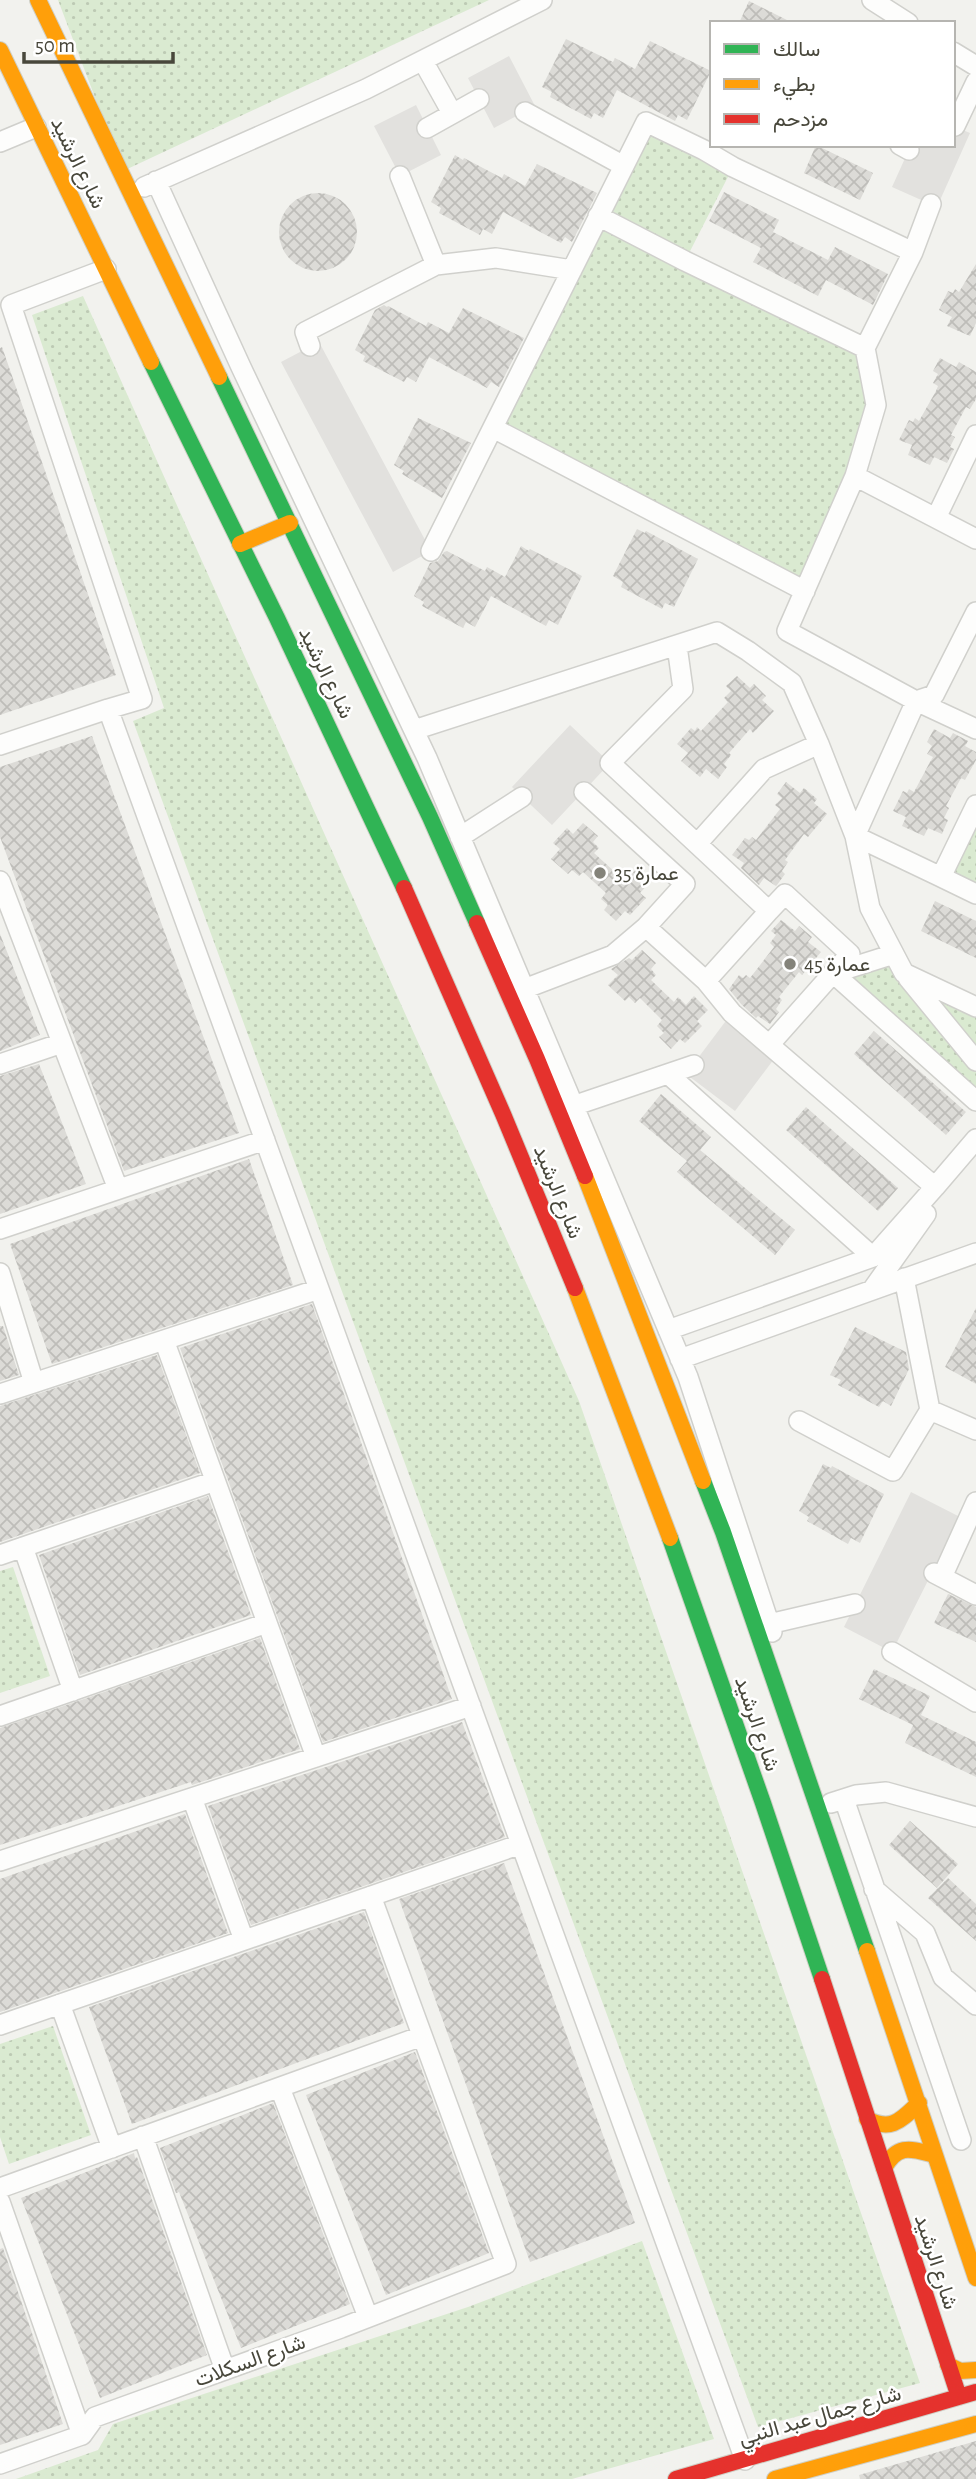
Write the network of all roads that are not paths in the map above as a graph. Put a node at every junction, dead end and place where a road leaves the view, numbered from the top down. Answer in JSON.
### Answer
{"nodes":[{"id":1,"x":38,"y":0,"type":"edge"},
{"id":2,"x":542,"y":0,"type":"edge"},
{"id":3,"x":872,"y":0,"type":"edge"},
{"id":4,"x":905,"y":21,"type":"edge"},
{"id":5,"x":0,"y":50,"type":"edge"},
{"id":6,"x":955,"y":53,"type":"edge"},
{"id":7,"x":423,"y":61,"type":"junction"},
{"id":8,"x":976,"y":66,"type":"edge"},
{"id":9,"x":976,"y":82,"type":"edge"},
{"id":10,"x":479,"y":99,"type":"dead end"},
{"id":11,"x":525,"y":112,"type":"dead end"},
{"id":12,"x":452,"y":113,"type":"junction"},
{"id":13,"x":955,"y":124,"type":"edge"},
{"id":14,"x":36,"y":127,"type":"junction"},
{"id":15,"x":427,"y":128,"type":"dead end"},
{"id":16,"x":0,"y":142,"type":"edge"},
{"id":17,"x":708,"y":142,"type":"edge"},
{"id":18,"x":713,"y":147,"type":"edge"},
{"id":19,"x":624,"y":166,"type":"junction"},
{"id":20,"x":400,"y":176,"type":"dead end"},
{"id":21,"x":156,"y":181,"type":"junction"},
{"id":22,"x":131,"y":193,"type":"junction"},
{"id":23,"x":931,"y":204,"type":"dead end"},
{"id":24,"x":598,"y":216,"type":"junction"},
{"id":25,"x":913,"y":252,"type":"junction"},
{"id":26,"x":436,"y":265,"type":"junction"},
{"id":27,"x":106,"y":269,"type":"junction"},
{"id":28,"x":572,"y":270,"type":"junction"},
{"id":29,"x":6,"y":307,"type":"edge"},
{"id":30,"x":310,"y":346,"type":"dead end"},
{"id":31,"x":865,"y":348,"type":"junction"},
{"id":32,"x":493,"y":428,"type":"junction"},
{"id":33,"x":976,"y":435,"type":"edge"},
{"id":34,"x":855,"y":476,"type":"junction"},
{"id":35,"x":936,"y":518,"type":"junction"},
{"id":36,"x":290,"y":523,"type":"junction"},
{"id":37,"x":976,"y":538,"type":"edge"},
{"id":38,"x":240,"y":544,"type":"junction"},
{"id":39,"x":431,"y":551,"type":"dead end"},
{"id":40,"x":805,"y":591,"type":"junction"},
{"id":41,"x":976,"y":612,"type":"edge"},
{"id":42,"x":677,"y":646,"type":"junction"},
{"id":43,"x":916,"y":701,"type":"junction"},
{"id":44,"x":108,"y":709,"type":"junction"},
{"id":45,"x":976,"y":729,"type":"edge"},
{"id":46,"x":414,"y":730,"type":"junction"},
{"id":47,"x":819,"y":744,"type":"junction"},
{"id":48,"x":0,"y":745,"type":"edge"},
{"id":49,"x":584,"y":792,"type":"dead end"},
{"id":50,"x":522,"y":797,"type":"dead end"},
{"id":51,"x":976,"y":804,"type":"edge"},
{"id":52,"x":855,"y":836,"type":"junction"},
{"id":53,"x":460,"y":837,"type":"junction"},
{"id":54,"x":697,"y":844,"type":"junction"},
{"id":55,"x":941,"y":877,"type":"junction"},
{"id":56,"x":2,"y":892,"type":"edge"},
{"id":57,"x":976,"y":894,"type":"edge"},
{"id":58,"x":769,"y":911,"type":"junction"},
{"id":59,"x":646,"y":927,"type":"junction"},
{"id":60,"x":894,"y":954,"type":"junction"},
{"id":61,"x":833,"y":973,"type":"junction"},
{"id":62,"x":904,"y":974,"type":"junction"},
{"id":63,"x":706,"y":981,"type":"junction"},
{"id":64,"x":524,"y":989,"type":"junction"},
{"id":65,"x":976,"y":1007,"type":"edge"},
{"id":66,"x":62,"y":1042,"type":"junction"},
{"id":67,"x":770,"y":1044,"type":"junction"},
{"id":68,"x":976,"y":1061,"type":"edge"},
{"id":69,"x":0,"y":1065,"type":"edge"},
{"id":70,"x":694,"y":1065,"type":"dead end"},
{"id":71,"x":668,"y":1073,"type":"junction"},
{"id":72,"x":976,"y":1101,"type":"edge"},
{"id":73,"x":573,"y":1106,"type":"junction"},
{"id":74,"x":976,"y":1139,"type":"edge"},
{"id":75,"x":265,"y":1140,"type":"junction"},
{"id":76,"x":976,"y":1163,"type":"edge"},
{"id":77,"x":935,"y":1187,"type":"junction"},
{"id":78,"x":118,"y":1189,"type":"junction"},
{"id":79,"x":0,"y":1229,"type":"edge"},
{"id":80,"x":976,"y":1253,"type":"edge"},
{"id":81,"x":873,"y":1257,"type":"junction"},
{"id":82,"x":0,"y":1273,"type":"edge"},
{"id":83,"x":904,"y":1278,"type":"junction"},
{"id":84,"x":319,"y":1289,"type":"junction"},
{"id":85,"x":872,"y":1290,"type":"junction"},
{"id":86,"x":668,"y":1330,"type":"junction"},
{"id":87,"x":164,"y":1340,"type":"junction"},
{"id":88,"x":680,"y":1359,"type":"junction"},
{"id":89,"x":34,"y":1383,"type":"junction"},
{"id":90,"x":0,"y":1394,"type":"edge"},
{"id":91,"x":930,"y":1410,"type":"junction"},
{"id":92,"x":799,"y":1421,"type":"dead end"},
{"id":93,"x":976,"y":1430,"type":"edge"},
{"id":94,"x":215,"y":1480,"type":"junction"},
{"id":95,"x":976,"y":1502,"type":"edge"},
{"id":96,"x":23,"y":1547,"type":"junction"},
{"id":97,"x":0,"y":1555,"type":"edge"},
{"id":98,"x":976,"y":1595,"type":"edge"},
{"id":99,"x":855,"y":1604,"type":"dead end"},
{"id":100,"x":267,"y":1623,"type":"junction"},
{"id":101,"x":769,"y":1625,"type":"junction"},
{"id":102,"x":892,"y":1651,"type":"dead end"},
{"id":103,"x":73,"y":1691,"type":"junction"},
{"id":104,"x":976,"y":1702,"type":"edge"},
{"id":105,"x":471,"y":1706,"type":"junction"},
{"id":106,"x":0,"y":1716,"type":"edge"},
{"id":107,"x":316,"y":1757,"type":"junction"},
{"id":108,"x":192,"y":1798,"type":"junction"},
{"id":109,"x":836,"y":1801,"type":"junction"},
{"id":110,"x":976,"y":1817,"type":"edge"},
{"id":111,"x":521,"y":1844,"type":"junction"},
{"id":112,"x":0,"y":1861,"type":"edge"},
{"id":113,"x":873,"y":1889,"type":"junction"},
{"id":114,"x":371,"y":1896,"type":"junction"},
{"id":115,"x":244,"y":1940,"type":"junction"},
{"id":116,"x":60,"y":2004,"type":"junction"},
{"id":117,"x":976,"y":2005,"type":"edge"},
{"id":118,"x":0,"y":2025,"type":"edge"},
{"id":119,"x":422,"y":2036,"type":"junction"},
{"id":120,"x":280,"y":2088,"type":"junction"},
{"id":121,"x":919,"y":2103,"type":"junction"},
{"id":122,"x":867,"y":2119,"type":"junction"},
{"id":123,"x":143,"y":2136,"type":"junction"},
{"id":124,"x":950,"y":2145,"type":"edge"},
{"id":125,"x":112,"y":2148,"type":"junction"},
{"id":126,"x":884,"y":2168,"type":"junction"},
{"id":127,"x":0,"y":2188,"type":"edge"},
{"id":128,"x":0,"y":2202,"type":"edge"},
{"id":129,"x":976,"y":2278,"type":"edge"},
{"id":130,"x":368,"y":2318,"type":"junction"},
{"id":131,"x":948,"y":2365,"type":"junction"},
{"id":132,"x":225,"y":2370,"type":"junction"},
{"id":133,"x":976,"y":2370,"type":"edge"},
{"id":134,"x":976,"y":2392,"type":"edge"},
{"id":135,"x":959,"y":2397,"type":"junction"},
{"id":136,"x":976,"y":2424,"type":"edge"},
{"id":137,"x":82,"y":2435,"type":"junction"},
{"id":138,"x":745,"y":2460,"type":"junction"},
{"id":139,"x":0,"y":2464,"type":"edge"},
{"id":140,"x":676,"y":2479,"type":"edge"},
{"id":141,"x":775,"y":2479,"type":"edge"}],
"edges":[{"from":1,"to":22,"type":"street","name":"شارع الرشيد"},
{"from":2,"to":7,"type":"street"},
{"from":3,"to":4,"type":"street"},
{"from":5,"to":14,"type":"street","name":"شارع الرشيد"},
{"from":6,"to":8,"type":"street"},
{"from":7,"to":12,"type":"street"},
{"from":7,"to":21,"type":"street"},
{"from":9,"to":13,"type":"street"},
{"from":10,"to":12,"type":"street"},
{"from":11,"to":19,"type":"street"},
{"from":12,"to":15,"type":"street"},
{"from":14,"to":16,"type":"street"},
{"from":14,"to":27,"type":"street","name":"شارع الرشيد"},
{"from":17,"to":19,"type":"street"},
{"from":18,"to":25,"type":"street"},
{"from":19,"to":24,"type":"street"},
{"from":20,"to":26,"type":"street"},
{"from":21,"to":22,"type":"street"},
{"from":21,"to":46,"type":"street"},
{"from":22,"to":36,"type":"street","name":"شارع الرشيد"},
{"from":23,"to":25,"type":"street"},
{"from":24,"to":28,"type":"street"},
{"from":24,"to":31,"type":"street"},
{"from":25,"to":31,"type":"street"},
{"from":26,"to":28,"type":"street"},
{"from":26,"to":30,"type":"street"},
{"from":27,"to":29,"type":"street"},
{"from":27,"to":38,"type":"street","name":"شارع الرشيد"},
{"from":28,"to":32,"type":"street"},
{"from":29,"to":44,"type":"street"},
{"from":31,"to":34,"type":"street"},
{"from":32,"to":39,"type":"street"},
{"from":32,"to":40,"type":"street"},
{"from":33,"to":35,"type":"street"},
{"from":34,"to":35,"type":"street"},
{"from":34,"to":40,"type":"street"},
{"from":35,"to":37,"type":"street"},
{"from":36,"to":38,"type":"street"},
{"from":36,"to":121,"type":"street","name":"شارع الرشيد"},
{"from":38,"to":122,"type":"street","name":"شارع الرشيد"},
{"from":40,"to":43,"type":"street"},
{"from":41,"to":43,"type":"street"},
{"from":42,"to":46,"type":"street"},
{"from":42,"to":47,"type":"street"},
{"from":42,"to":54,"type":"street"},
{"from":43,"to":45,"type":"street"},
{"from":43,"to":52,"type":"street"},
{"from":44,"to":48,"type":"street"},
{"from":44,"to":75,"type":"street"},
{"from":46,"to":53,"type":"street"},
{"from":47,"to":52,"type":"street"},
{"from":47,"to":54,"type":"street"},
{"from":49,"to":59,"type":"street"},
{"from":50,"to":53,"type":"street"},
{"from":51,"to":55,"type":"street"},
{"from":52,"to":55,"type":"street"},
{"from":52,"to":60,"type":"street"},
{"from":53,"to":64,"type":"street"},
{"from":54,"to":58,"type":"street"},
{"from":55,"to":57,"type":"street"},
{"from":56,"to":66,"type":"street"},
{"from":58,"to":61,"type":"street"},
{"from":58,"to":63,"type":"street"},
{"from":59,"to":63,"type":"street"},
{"from":59,"to":64,"type":"street"},
{"from":60,"to":61,"type":"street"},
{"from":60,"to":62,"type":"street"},
{"from":61,"to":67,"type":"street"},
{"from":61,"to":72,"type":"street"},
{"from":62,"to":65,"type":"street"},
{"from":62,"to":68,"type":"street"},
{"from":63,"to":67,"type":"street"},
{"from":64,"to":73,"type":"street"},
{"from":66,"to":69,"type":"street"},
{"from":66,"to":78,"type":"street"},
{"from":67,"to":77,"type":"street"},
{"from":70,"to":71,"type":"street"},
{"from":71,"to":73,"type":"street"},
{"from":71,"to":81,"type":"street"},
{"from":73,"to":86,"type":"street"},
{"from":74,"to":77,"type":"street"},
{"from":75,"to":78,"type":"street"},
{"from":75,"to":84,"type":"street"},
{"from":76,"to":85,"type":"street"},
{"from":77,"to":81,"type":"street"},
{"from":78,"to":79,"type":"street"},
{"from":80,"to":83,"type":"street"},
{"from":81,"to":86,"type":"street"},
{"from":82,"to":89,"type":"street"},
{"from":83,"to":85,"type":"street"},
{"from":83,"to":91,"type":"street"},
{"from":84,"to":87,"type":"street"},
{"from":84,"to":105,"type":"street"},
{"from":85,"to":88,"type":"street"},
{"from":86,"to":88,"type":"street"},
{"from":87,"to":89,"type":"street"},
{"from":87,"to":94,"type":"street"},
{"from":88,"to":101,"type":"street"},
{"from":89,"to":90,"type":"street"},
{"from":91,"to":92,"type":"street"},
{"from":91,"to":93,"type":"street"},
{"from":94,"to":96,"type":"street"},
{"from":94,"to":100,"type":"street"},
{"from":95,"to":98,"type":"street"},
{"from":96,"to":97,"type":"street"},
{"from":96,"to":103,"type":"street"},
{"from":99,"to":101,"type":"street"},
{"from":100,"to":103,"type":"street"},
{"from":100,"to":107,"type":"street"},
{"from":101,"to":109,"type":"street"},
{"from":102,"to":104,"type":"street"},
{"from":103,"to":106,"type":"street"},
{"from":105,"to":107,"type":"street"},
{"from":105,"to":111,"type":"street"},
{"from":107,"to":108,"type":"street"},
{"from":108,"to":112,"type":"street"},
{"from":108,"to":115,"type":"street"},
{"from":109,"to":110,"type":"street"},
{"from":109,"to":113,"type":"street"},
{"from":109,"to":124,"type":"street"},
{"from":111,"to":114,"type":"street"},
{"from":111,"to":138,"type":"street"},
{"from":113,"to":117,"type":"street"},
{"from":113,"to":124,"type":"street"},
{"from":114,"to":115,"type":"street"},
{"from":114,"to":119,"type":"street"},
{"from":115,"to":116,"type":"street"},
{"from":116,"to":118,"type":"street"},
{"from":116,"to":125,"type":"street"},
{"from":119,"to":120,"type":"street"},
{"from":119,"to":130,"type":"street","name":"شارع السكلات"},
{"from":120,"to":123,"type":"street"},
{"from":120,"to":130,"type":"street"},
{"from":121,"to":122,"type":"street"},
{"from":121,"to":124,"type":"street","name":"شارع الرشيد"},
{"from":122,"to":126,"type":"street","name":"شارع الرشيد"},
{"from":123,"to":125,"type":"street"},
{"from":123,"to":132,"type":"street"},
{"from":124,"to":126,"type":"street"},
{"from":124,"to":129,"type":"street","name":"شارع الرشيد"},
{"from":125,"to":127,"type":"street"},
{"from":126,"to":131,"type":"street","name":"شارع الرشيد"},
{"from":128,"to":137,"type":"street"},
{"from":130,"to":132,"type":"street","name":"شارع السكلات"},
{"from":131,"to":133,"type":"street"},
{"from":131,"to":135,"type":"street","name":"شارع الرشيد"},
{"from":132,"to":137,"type":"street","name":"شارع السكلات"},
{"from":134,"to":135,"type":"street","name":"شارع جمال عبد النبي"},
{"from":135,"to":138,"type":"street","name":"شارع جمال عبد النبي"},
{"from":136,"to":141,"type":"street"},
{"from":137,"to":139,"type":"street","name":"شارع السكلات"},
{"from":138,"to":140,"type":"street","name":"شارع جمال عبد النبي"}]}
